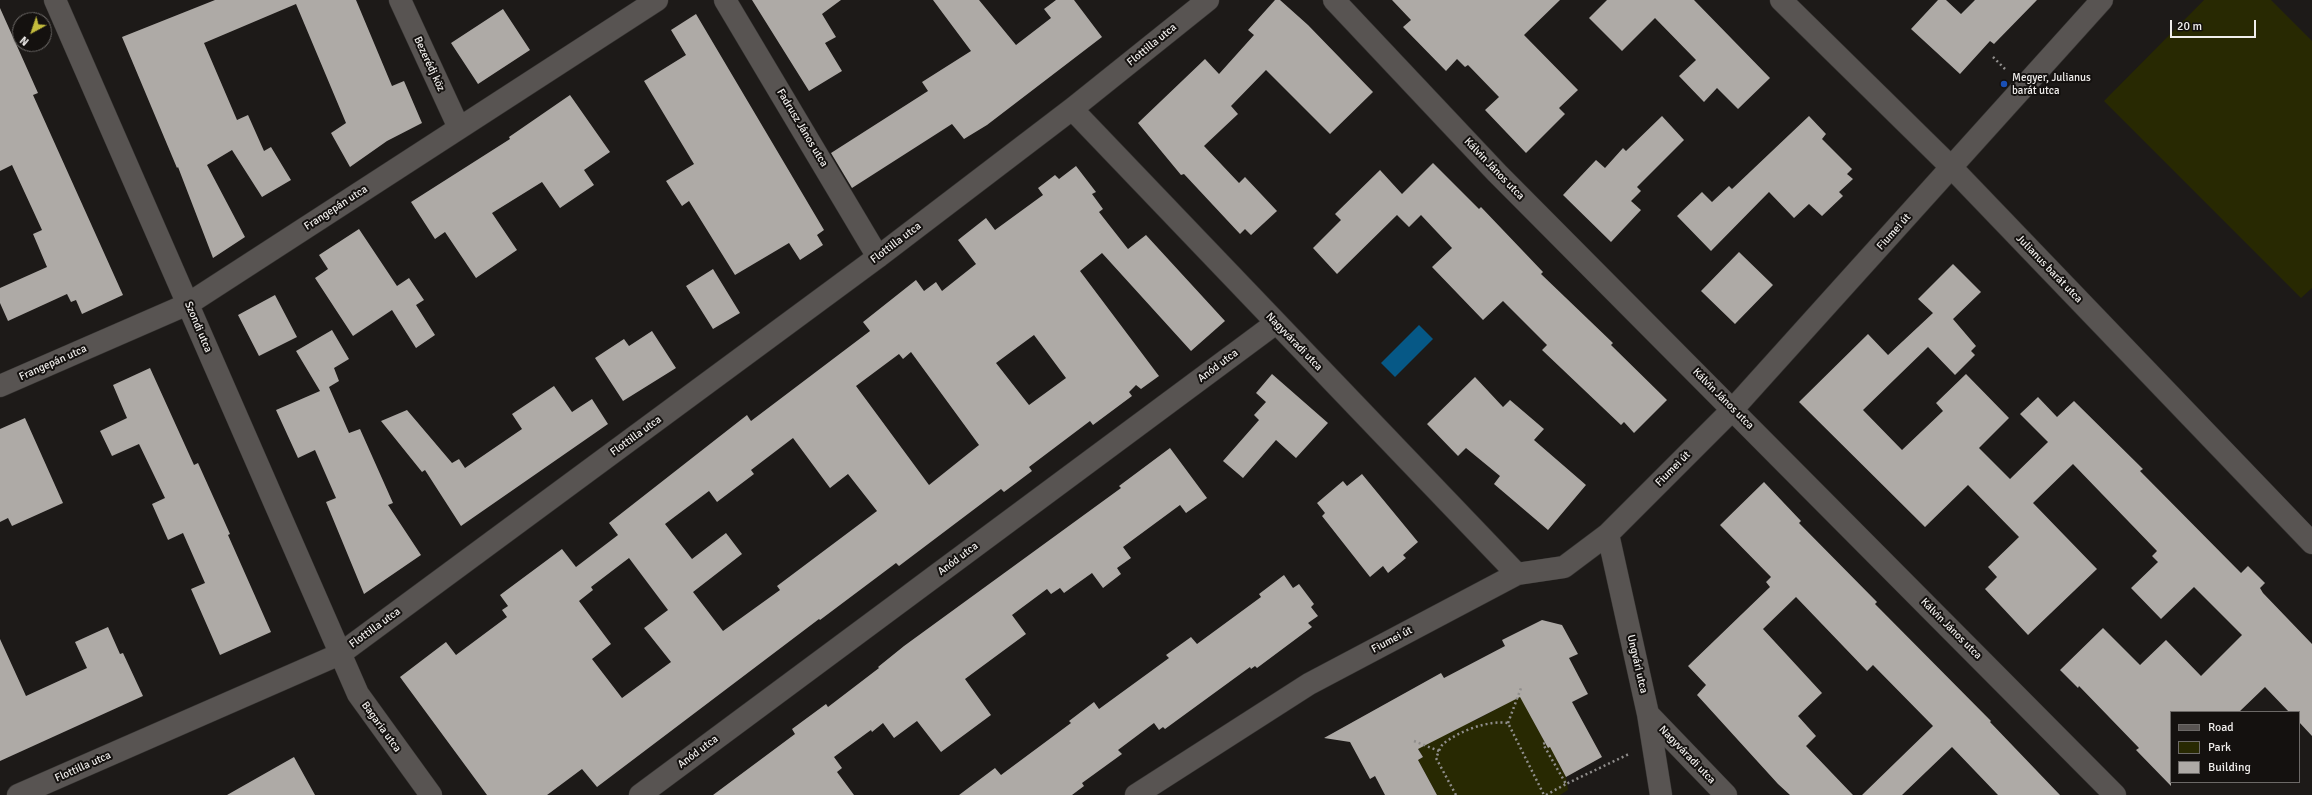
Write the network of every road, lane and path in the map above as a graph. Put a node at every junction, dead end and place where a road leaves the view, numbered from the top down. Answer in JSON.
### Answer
{"nodes":[{"id":1,"x":54,"y":0,"type":"edge"},
{"id":2,"x":400,"y":0,"type":"edge"},
{"id":3,"x":657,"y":0,"type":"edge"},
{"id":4,"x":725,"y":0,"type":"edge"},
{"id":5,"x":1208,"y":0,"type":"edge"},
{"id":6,"x":1334,"y":0,"type":"edge"},
{"id":7,"x":1781,"y":0,"type":"edge"},
{"id":8,"x":2102,"y":0,"type":"edge"},
{"id":9,"x":1992,"y":57,"type":"dead end"},
{"id":10,"x":2007,"y":70,"type":"dead end"},
{"id":11,"x":1072,"y":109,"type":"junction"},
{"id":12,"x":459,"y":128,"type":"junction"},
{"id":13,"x":1952,"y":168,"type":"junction"},
{"id":14,"x":878,"y":257,"type":"junction"},
{"id":15,"x":188,"y":304,"type":"junction"},
{"id":16,"x":1276,"y":323,"type":"junction"},
{"id":17,"x":0,"y":386,"type":"edge"},
{"id":18,"x":1733,"y":409,"type":"junction"},
{"id":19,"x":1608,"y":534,"type":"junction"},
{"id":20,"x":2312,"y":543,"type":"edge"},
{"id":21,"x":1517,"y":574,"type":"junction"},
{"id":22,"x":340,"y":654,"type":"junction"},
{"id":23,"x":1521,"y":688,"type":"dead end"},
{"id":24,"x":1648,"y":714,"type":"junction"},
{"id":25,"x":1508,"y":723,"type":"junction"},
{"id":26,"x":1414,"y":741,"type":"dead end"},
{"id":27,"x":1544,"y":743,"type":"dead end"},
{"id":28,"x":1653,"y":743,"type":"junction"},
{"id":29,"x":1439,"y":751,"type":"junction"},
{"id":30,"x":1566,"y":784,"type":"junction"},
{"id":31,"x":18,"y":795,"type":"edge"},
{"id":32,"x":430,"y":795,"type":"edge"},
{"id":33,"x":640,"y":795,"type":"edge"},
{"id":34,"x":1136,"y":795,"type":"edge"},
{"id":35,"x":1456,"y":795,"type":"edge"},
{"id":36,"x":1545,"y":795,"type":"edge"},
{"id":37,"x":1661,"y":795,"type":"edge"},
{"id":38,"x":1726,"y":795,"type":"edge"},
{"id":39,"x":2114,"y":795,"type":"edge"}],
"edges":[{"from":1,"to":15,"type":"street","name":"Szondi utca"},
{"from":2,"to":12,"type":"street","name":"Bezerédj köz"},
{"from":3,"to":12,"type":"street","name":"Frangepán utca"},
{"from":4,"to":14,"type":"street","name":"Fadrusz János utca"},
{"from":5,"to":11,"type":"street","name":"Flottilla utca"},
{"from":6,"to":18,"type":"street","name":"Kálvin János utca"},
{"from":7,"to":13,"type":"street","name":"Julianus barát utca"},
{"from":8,"to":13,"type":"street","name":"Fiumei út"},
{"from":9,"to":10,"type":"path"},
{"from":11,"to":14,"type":"street","name":"Flottilla utca"},
{"from":11,"to":16,"type":"street","name":"Nagyváradi utca"},
{"from":12,"to":15,"type":"street","name":"Frangepán utca"},
{"from":13,"to":18,"type":"street","name":"Fiumei út"},
{"from":13,"to":20,"type":"street","name":"Julianus barát utca"},
{"from":14,"to":22,"type":"street","name":"Flottilla utca"},
{"from":15,"to":17,"type":"street","name":"Frangepán utca"},
{"from":15,"to":22,"type":"street","name":"Szondi utca"},
{"from":16,"to":21,"type":"street","name":"Nagyváradi utca"},
{"from":16,"to":33,"type":"street","name":"Anód utca"},
{"from":18,"to":19,"type":"street","name":"Fiumei út"},
{"from":18,"to":39,"type":"street","name":"Kálvin János utca"},
{"from":19,"to":21,"type":"street","name":"Fiumei út"},
{"from":19,"to":24,"type":"street","name":"Ungvári utca"},
{"from":21,"to":34,"type":"street","name":"Fiumei út"},
{"from":22,"to":31,"type":"street","name":"Flottilla utca"},
{"from":22,"to":32,"type":"street","name":"Bagaria utca"},
{"from":23,"to":25,"type":"path"},
{"from":24,"to":28,"type":"street","name":"Ungvári utca"},
{"from":24,"to":38,"type":"street","name":"Nagyváradi utca"},
{"from":25,"to":29,"type":"path"},
{"from":25,"to":36,"type":"path"},
{"from":26,"to":29,"type":"path"},
{"from":27,"to":30,"type":"path"},
{"from":28,"to":30,"type":"path"},
{"from":28,"to":37,"type":"street","name":"Ungvári utca"},
{"from":29,"to":35,"type":"path"},
{"from":30,"to":36,"type":"path"}]}
